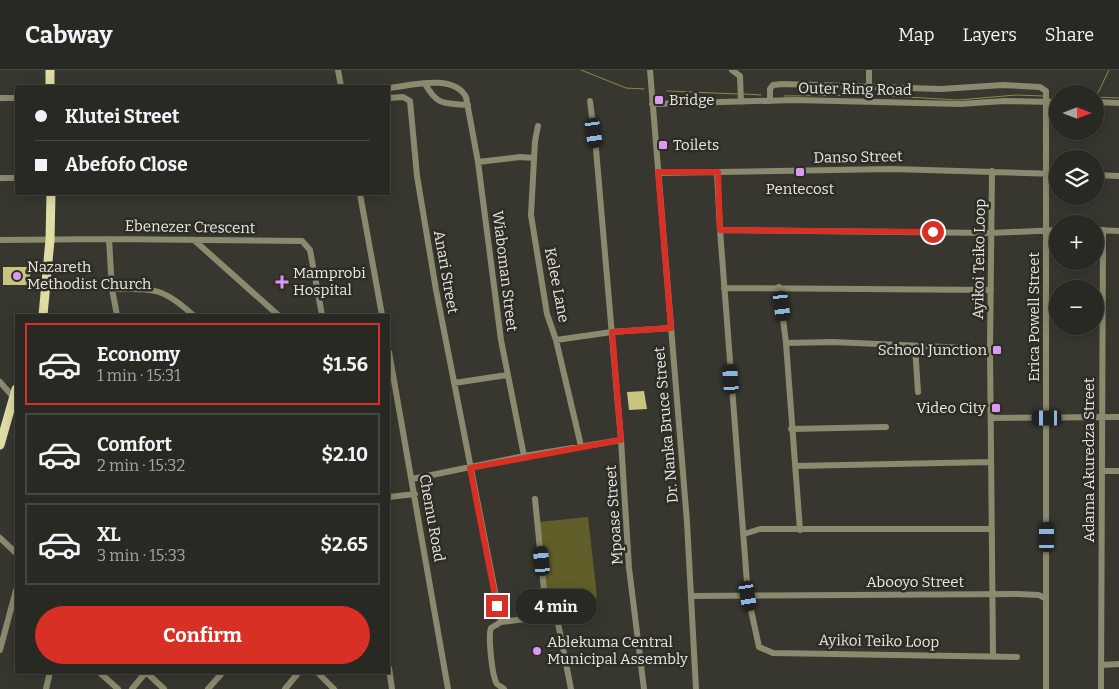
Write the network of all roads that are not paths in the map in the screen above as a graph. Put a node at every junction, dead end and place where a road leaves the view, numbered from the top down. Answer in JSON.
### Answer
{"nodes":[{"id":1,"x":50,"y":70,"type":"edge"},
{"id":2,"x":338,"y":70,"type":"edge"},
{"id":3,"x":650,"y":70,"type":"edge"},
{"id":4,"x":732,"y":70,"type":"edge"},
{"id":5,"x":870,"y":70,"type":"edge"},
{"id":6,"x":425,"y":84,"type":"junction"},
{"id":7,"x":50,"y":85,"type":"edge"},
{"id":8,"x":341,"y":85,"type":"edge"},
{"id":9,"x":869,"y":86,"type":"junction"},
{"id":10,"x":390,"y":88,"type":"edge"},
{"id":11,"x":0,"y":98,"type":"edge"},
{"id":12,"x":15,"y":98,"type":"edge"},
{"id":13,"x":390,"y":98,"type":"edge"},
{"id":14,"x":1047,"y":99,"type":"junction"},
{"id":15,"x":590,"y":101,"type":"dead end"},
{"id":16,"x":770,"y":101,"type":"junction"},
{"id":17,"x":741,"y":102,"type":"junction"},
{"id":18,"x":1104,"y":102,"type":"edge"},
{"id":19,"x":1119,"y":103,"type":"edge"},
{"id":20,"x":652,"y":104,"type":"junction"},
{"id":21,"x":468,"y":105,"type":"junction"},
{"id":22,"x":538,"y":126,"type":"dead end"},
{"id":23,"x":534,"y":158,"type":"junction"},
{"id":24,"x":478,"y":162,"type":"junction"},
{"id":25,"x":992,"y":171,"type":"junction"},
{"id":26,"x":658,"y":172,"type":"junction"},
{"id":27,"x":718,"y":172,"type":"junction"},
{"id":28,"x":1046,"y":174,"type":"junction"},
{"id":29,"x":1104,"y":176,"type":"edge"},
{"id":30,"x":1119,"y":176,"type":"edge"},
{"id":31,"x":0,"y":178,"type":"edge"},
{"id":32,"x":15,"y":178,"type":"edge"},
{"id":33,"x":51,"y":195,"type":"edge"},
{"id":34,"x":360,"y":195,"type":"edge"},
{"id":35,"x":720,"y":230,"type":"junction"},
{"id":36,"x":1046,"y":230,"type":"junction"},
{"id":37,"x":1104,"y":230,"type":"edge"},
{"id":38,"x":1119,"y":230,"type":"edge"},
{"id":39,"x":991,"y":233,"type":"junction"},
{"id":40,"x":109,"y":239,"type":"junction"},
{"id":41,"x":0,"y":240,"type":"edge"},
{"id":42,"x":50,"y":240,"type":"junction"},
{"id":43,"x":194,"y":240,"type":"junction"},
{"id":44,"x":1103,"y":270,"type":"edge"},
{"id":45,"x":779,"y":287,"type":"junction"},
{"id":46,"x":724,"y":288,"type":"junction"},
{"id":47,"x":112,"y":289,"type":"junction"},
{"id":48,"x":990,"y":290,"type":"junction"},
{"id":49,"x":44,"y":314,"type":"edge"},
{"id":50,"x":117,"y":314,"type":"edge"},
{"id":51,"x":192,"y":314,"type":"edge"},
{"id":52,"x":277,"y":314,"type":"edge"},
{"id":53,"x":322,"y":314,"type":"edge"},
{"id":54,"x":382,"y":314,"type":"edge"},
{"id":55,"x":671,"y":328,"type":"junction"},
{"id":56,"x":612,"y":332,"type":"junction"},
{"id":57,"x":556,"y":340,"type":"junction"},
{"id":58,"x":786,"y":343,"type":"junction"},
{"id":59,"x":915,"y":346,"type":"junction"},
{"id":60,"x":990,"y":349,"type":"junction"},
{"id":61,"x":390,"y":358,"type":"edge"},
{"id":62,"x":507,"y":375,"type":"junction"},
{"id":63,"x":0,"y":382,"type":"edge"},
{"id":64,"x":454,"y":383,"type":"junction"},
{"id":65,"x":918,"y":392,"type":"dead end"},
{"id":66,"x":15,"y":396,"type":"edge"},
{"id":67,"x":1119,"y":417,"type":"edge"},
{"id":68,"x":991,"y":418,"type":"junction"},
{"id":69,"x":1047,"y":418,"type":"junction"},
{"id":70,"x":1101,"y":418,"type":"junction"},
{"id":71,"x":886,"y":427,"type":"dead end"},
{"id":72,"x":791,"y":429,"type":"junction"},
{"id":73,"x":621,"y":440,"type":"junction"},
{"id":74,"x":0,"y":445,"type":"edge"},
{"id":75,"x":581,"y":446,"type":"junction"},
{"id":76,"x":524,"y":456,"type":"junction"},
{"id":77,"x":991,"y":462,"type":"junction"},
{"id":78,"x":795,"y":466,"type":"junction"},
{"id":79,"x":470,"y":468,"type":"junction"},
{"id":80,"x":1102,"y":471,"type":"junction"},
{"id":81,"x":1119,"y":471,"type":"edge"},
{"id":82,"x":412,"y":479,"type":"junction"},
{"id":83,"x":415,"y":494,"type":"junction"},
{"id":84,"x":390,"y":497,"type":"edge"},
{"id":85,"x":535,"y":499,"type":"dead end"},
{"id":86,"x":992,"y":529,"type":"junction"},
{"id":87,"x":800,"y":530,"type":"junction"},
{"id":88,"x":744,"y":534,"type":"junction"},
{"id":89,"x":0,"y":538,"type":"edge"},
{"id":90,"x":15,"y":552,"type":"edge"},
{"id":91,"x":15,"y":594,"type":"edge"},
{"id":92,"x":692,"y":596,"type":"junction"},
{"id":93,"x":748,"y":596,"type":"junction"},
{"id":94,"x":993,"y":596,"type":"junction"},
{"id":95,"x":1046,"y":599,"type":"junction"},
{"id":96,"x":550,"y":616,"type":"junction"},
{"id":97,"x":501,"y":622,"type":"junction"},
{"id":98,"x":0,"y":650,"type":"edge"},
{"id":99,"x":993,"y":656,"type":"junction"},
{"id":100,"x":1017,"y":657,"type":"dead end"},
{"id":101,"x":1119,"y":664,"type":"edge"},
{"id":102,"x":1101,"y":665,"type":"junction"},
{"id":103,"x":50,"y":674,"type":"edge"},
{"id":104,"x":101,"y":674,"type":"edge"},
{"id":105,"x":144,"y":674,"type":"edge"},
{"id":106,"x":148,"y":674,"type":"edge"},
{"id":107,"x":220,"y":674,"type":"edge"},
{"id":108,"x":298,"y":674,"type":"edge"},
{"id":109,"x":319,"y":674,"type":"edge"},
{"id":110,"x":390,"y":674,"type":"edge"},
{"id":111,"x":46,"y":689,"type":"edge"},
{"id":112,"x":118,"y":689,"type":"edge"},
{"id":113,"x":132,"y":689,"type":"edge"},
{"id":114,"x":164,"y":689,"type":"edge"},
{"id":115,"x":208,"y":689,"type":"edge"},
{"id":116,"x":284,"y":689,"type":"edge"},
{"id":117,"x":334,"y":689,"type":"edge"},
{"id":118,"x":392,"y":689,"type":"edge"},
{"id":119,"x":448,"y":689,"type":"edge"},
{"id":120,"x":504,"y":689,"type":"edge"},
{"id":121,"x":571,"y":689,"type":"edge"},
{"id":122,"x":644,"y":689,"type":"edge"},
{"id":123,"x":696,"y":689,"type":"edge"},
{"id":124,"x":1046,"y":689,"type":"edge"},
{"id":125,"x":1101,"y":689,"type":"edge"}],
"edges":[{"from":1,"to":7,"type":"main road"},
{"from":2,"to":8,"type":"street"},
{"from":3,"to":20,"type":"street","name":"Dr. Nanka Bruce Street"},
{"from":4,"to":17,"type":"street"},
{"from":5,"to":9,"type":"street"},
{"from":6,"to":10,"type":"street"},
{"from":6,"to":21,"type":"street"},
{"from":6,"to":21,"type":"street","name":"Wiaboman Street"},
{"from":9,"to":14,"type":"street"},
{"from":9,"to":16,"type":"street"},
{"from":11,"to":12,"type":"street"},
{"from":13,"to":64,"type":"street","name":"Anari Street"},
{"from":14,"to":16,"type":"street","name":"Outer Ring Road"},
{"from":14,"to":28,"type":"street","name":"Erica Powell Street"},
{"from":15,"to":56,"type":"street","name":"Mpoase Street"},
{"from":16,"to":17,"type":"street","name":"Outer Ring Road"},
{"from":17,"to":20,"type":"street","name":"Outer Ring Road"},
{"from":18,"to":19,"type":"street"},
{"from":20,"to":26,"type":"street","name":"Dr. Nanka Bruce Street"},
{"from":21,"to":24,"type":"street","name":"Wiaboman Street"},
{"from":22,"to":23,"type":"street","name":"Kelee Lane"},
{"from":23,"to":24,"type":"street"},
{"from":23,"to":57,"type":"street","name":"Kelee Lane"},
{"from":24,"to":62,"type":"street","name":"Wiaboman Street"},
{"from":25,"to":27,"type":"street","name":"Danso Street"},
{"from":25,"to":28,"type":"street","name":"Danso Street"},
{"from":25,"to":39,"type":"street","name":"Ayikoi Teiko Loop"},
{"from":26,"to":27,"type":"street","name":"Danso Street"},
{"from":26,"to":55,"type":"street","name":"Dr. Nanka Bruce Street"},
{"from":27,"to":35,"type":"street","name":"Ayikoi Teiko Loop"},
{"from":28,"to":36,"type":"street","name":"Erica Powell Street"},
{"from":29,"to":30,"type":"street"},
{"from":31,"to":32,"type":"street"},
{"from":33,"to":42,"type":"main road"},
{"from":34,"to":54,"type":"street"},
{"from":35,"to":39,"type":"street"},
{"from":35,"to":46,"type":"street","name":"Ayikoi Teiko Loop"},
{"from":36,"to":39,"type":"street"},
{"from":36,"to":69,"type":"street","name":"Erica Powell Street"},
{"from":37,"to":38,"type":"street"},
{"from":39,"to":48,"type":"street","name":"Ayikoi Teiko Loop"},
{"from":40,"to":42,"type":"street","name":"Ebenezer Crescent"},
{"from":40,"to":43,"type":"street","name":"Ebenezer Crescent"},
{"from":40,"to":47,"type":"street"},
{"from":41,"to":42,"type":"street","name":"Ebenezer Crescent"},
{"from":42,"to":49,"type":"main road"},
{"from":43,"to":52,"type":"street"},
{"from":43,"to":53,"type":"street","name":"Ebenezer Crescent"},
{"from":44,"to":70,"type":"street","name":"Adama Akuredza Street"},
{"from":45,"to":46,"type":"street"},
{"from":45,"to":48,"type":"street"},
{"from":45,"to":58,"type":"street"},
{"from":46,"to":88,"type":"street","name":"Ayikoi Teiko Loop"},
{"from":47,"to":50,"type":"street"},
{"from":47,"to":51,"type":"street"},
{"from":48,"to":60,"type":"street","name":"Ayikoi Teiko Loop"},
{"from":55,"to":56,"type":"street"},
{"from":55,"to":92,"type":"street","name":"Dr. Nanka Bruce Street"},
{"from":56,"to":57,"type":"street"},
{"from":56,"to":73,"type":"street","name":"Mpoase Street"},
{"from":57,"to":75,"type":"street","name":"Kelee Lane"},
{"from":58,"to":59,"type":"street"},
{"from":58,"to":72,"type":"street"},
{"from":59,"to":60,"type":"street"},
{"from":59,"to":65,"type":"street"},
{"from":60,"to":68,"type":"street","name":"Ayikoi Teiko Loop"},
{"from":61,"to":82,"type":"street","name":"Chemu Road"},
{"from":62,"to":64,"type":"street"},
{"from":62,"to":76,"type":"street","name":"Wiaboman Street"},
{"from":63,"to":66,"type":"street"},
{"from":64,"to":79,"type":"street","name":"Anari Street"},
{"from":66,"to":74,"type":"main road"},
{"from":67,"to":70,"type":"street"},
{"from":68,"to":69,"type":"street"},
{"from":68,"to":77,"type":"street","name":"Ayikoi Teiko Loop"},
{"from":69,"to":70,"type":"street"},
{"from":69,"to":95,"type":"street","name":"Erica Powell Street"},
{"from":70,"to":80,"type":"street","name":"Adama Akuredza Street"},
{"from":71,"to":72,"type":"street"},
{"from":72,"to":78,"type":"street"},
{"from":73,"to":75,"type":"street"},
{"from":73,"to":122,"type":"street","name":"Mpoase Street"},
{"from":75,"to":76,"type":"street"},
{"from":76,"to":79,"type":"street"},
{"from":77,"to":78,"type":"street"},
{"from":77,"to":86,"type":"street","name":"Ayikoi Teiko Loop"},
{"from":78,"to":87,"type":"street"},
{"from":79,"to":82,"type":"street"},
{"from":79,"to":97,"type":"street","name":"Anari Street"},
{"from":80,"to":81,"type":"street"},
{"from":80,"to":102,"type":"street","name":"Adama Akuredza Street"},
{"from":82,"to":83,"type":"street","name":"Chemu Road"},
{"from":83,"to":84,"type":"street"},
{"from":83,"to":119,"type":"street","name":"Chemu Road"},
{"from":85,"to":96,"type":"street"},
{"from":86,"to":87,"type":"street"},
{"from":86,"to":94,"type":"street","name":"Ayikoi Teiko Loop"},
{"from":87,"to":88,"type":"street"},
{"from":88,"to":93,"type":"street","name":"Ayikoi Teiko Loop"},
{"from":89,"to":90,"type":"street"},
{"from":91,"to":98,"type":"street"},
{"from":92,"to":93,"type":"street","name":"Abooyo Street"},
{"from":92,"to":123,"type":"street","name":"Dr. Nanka Bruce Street"},
{"from":93,"to":94,"type":"street","name":"Abooyo Street"},
{"from":93,"to":99,"type":"street","name":"Ayikoi Teiko Loop"},
{"from":94,"to":95,"type":"street","name":"Abooyo Street"},
{"from":94,"to":99,"type":"street","name":"Ayikoi Teiko Loop"},
{"from":95,"to":124,"type":"street"},
{"from":96,"to":97,"type":"street"},
{"from":96,"to":121,"type":"street"},
{"from":97,"to":120,"type":"street"},
{"from":99,"to":100,"type":"street"},
{"from":101,"to":102,"type":"street"},
{"from":102,"to":125,"type":"street","name":"Adama Akuredza Street"},
{"from":103,"to":111,"type":"street"},
{"from":104,"to":112,"type":"street"},
{"from":105,"to":113,"type":"street"},
{"from":106,"to":114,"type":"street"},
{"from":107,"to":115,"type":"street"},
{"from":108,"to":116,"type":"street"},
{"from":109,"to":117,"type":"street"},
{"from":110,"to":118,"type":"street"}]}
